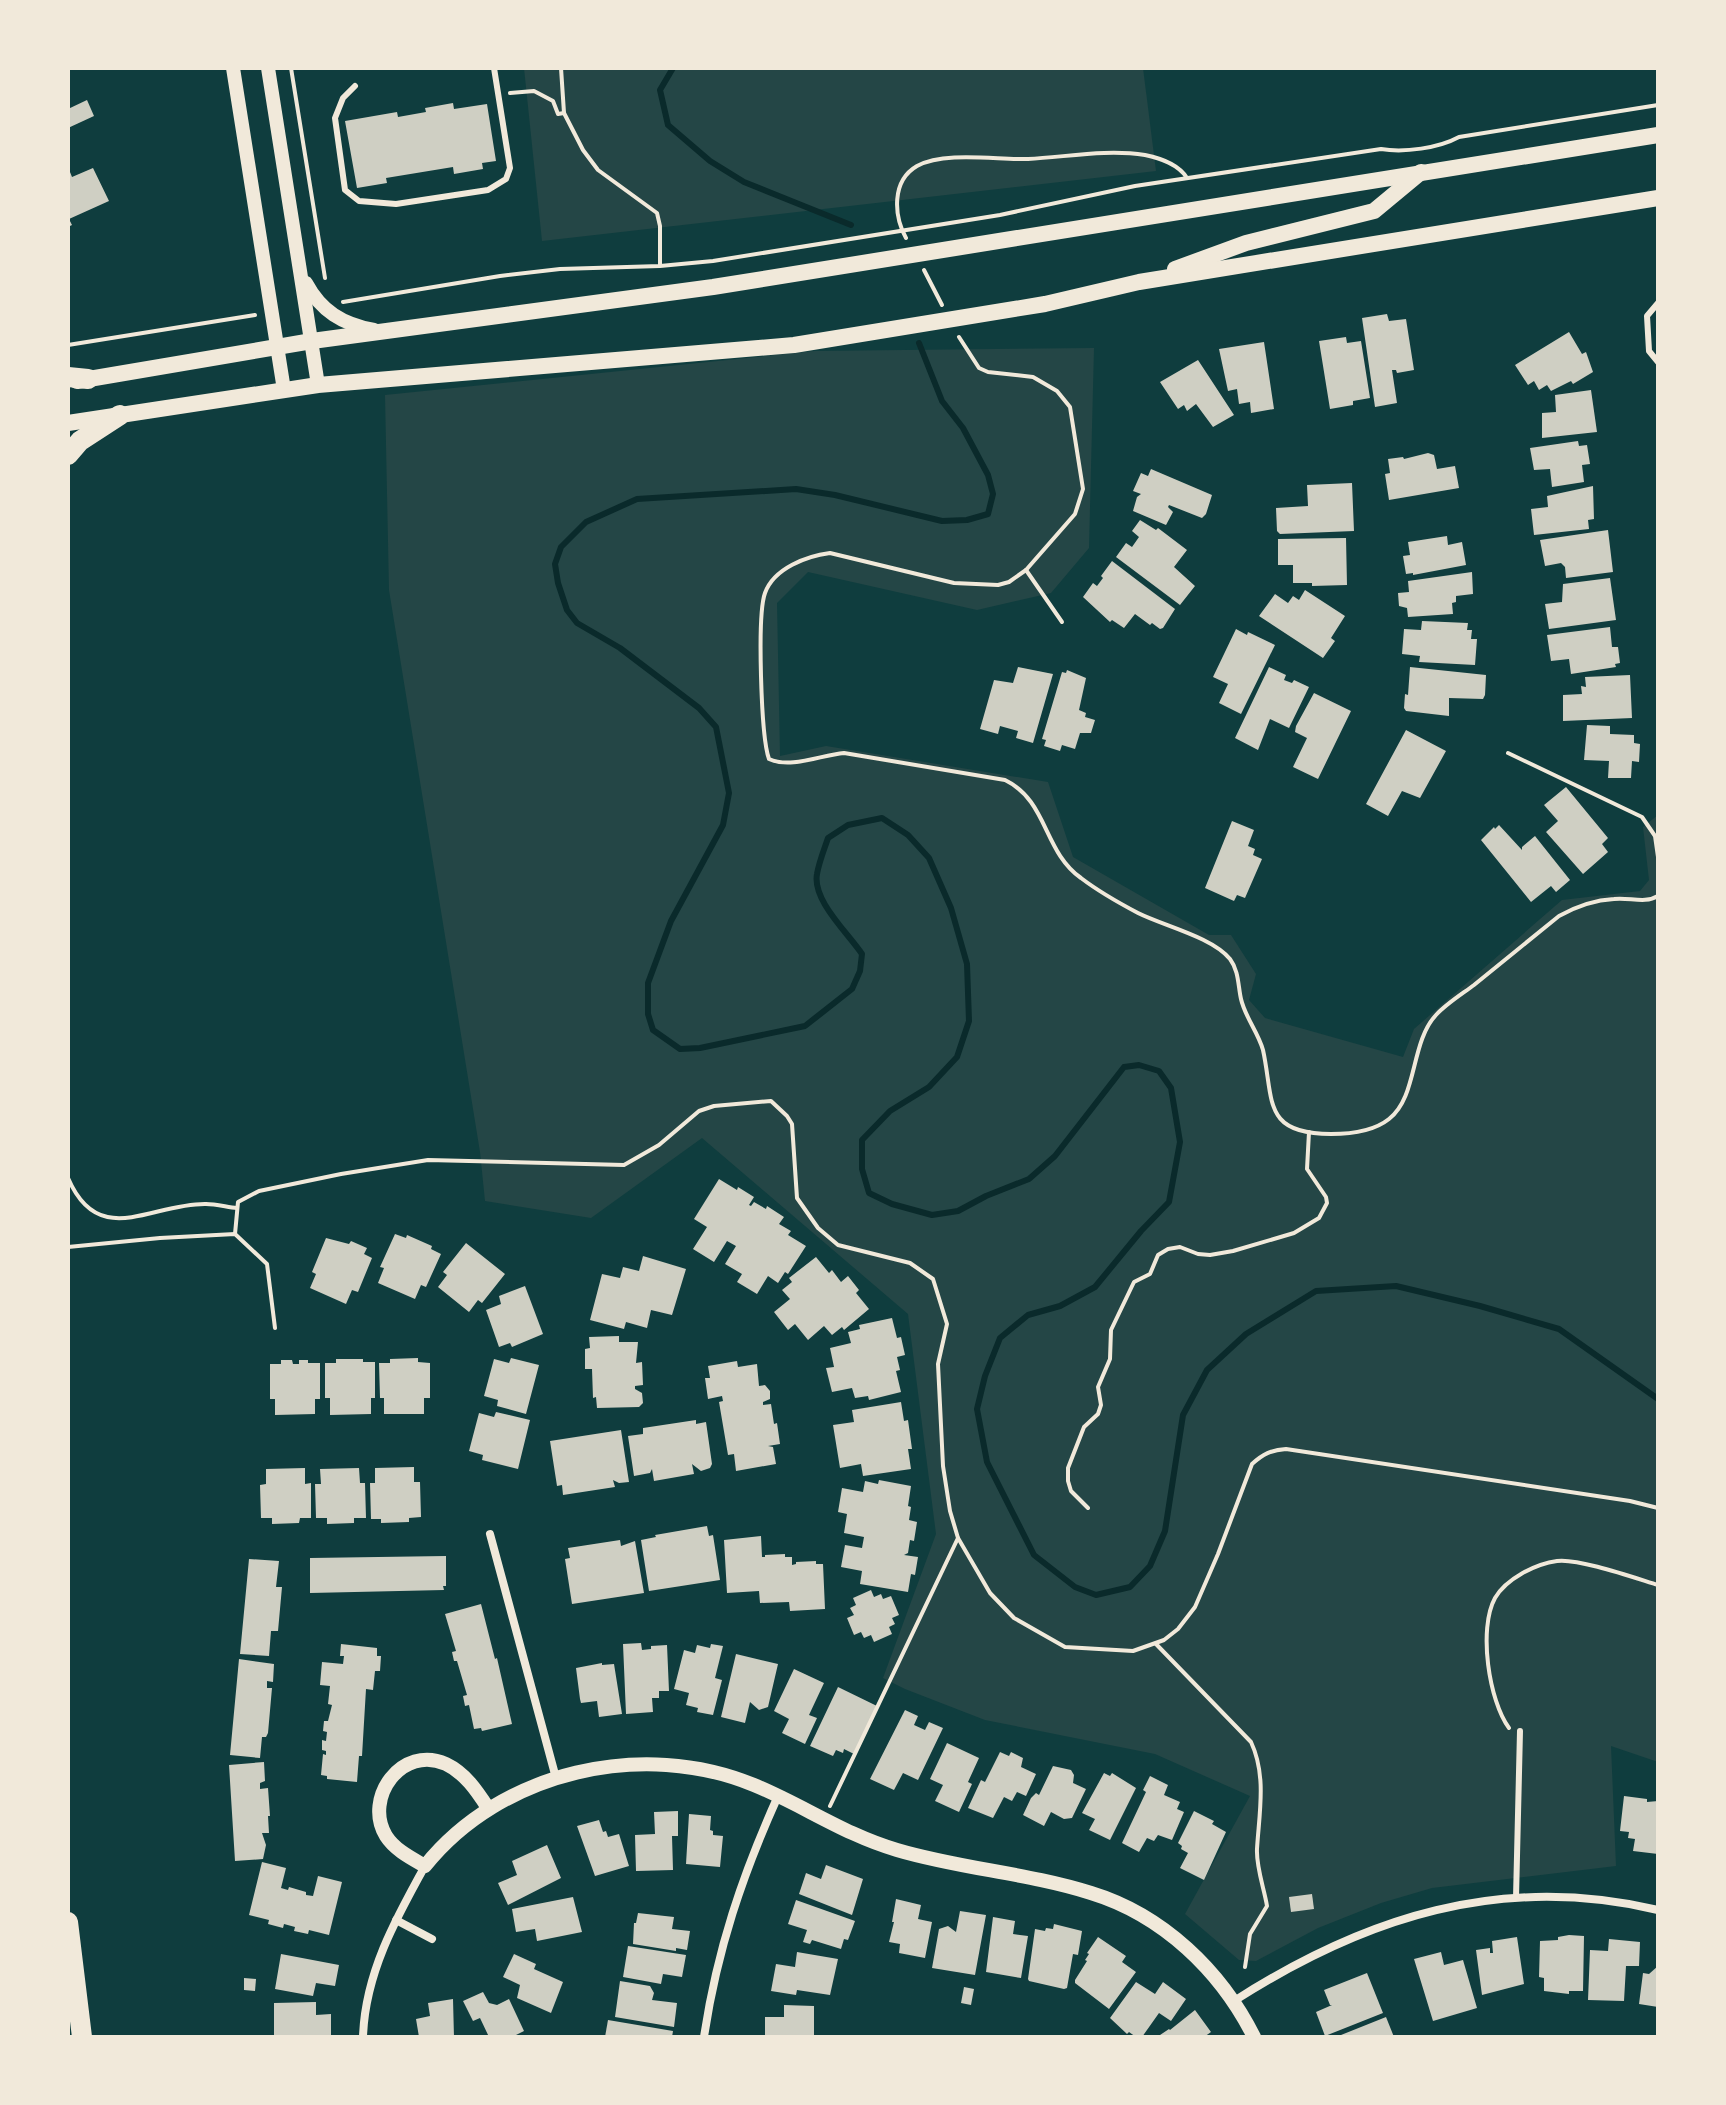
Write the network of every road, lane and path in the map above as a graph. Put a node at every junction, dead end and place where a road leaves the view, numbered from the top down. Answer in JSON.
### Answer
{"nodes":[{"id":1,"x":233,"y":68,"type":"edge"},
{"id":2,"x":268,"y":68,"type":"edge"},
{"id":3,"x":291,"y":68,"type":"edge"},
{"id":4,"x":494,"y":68,"type":"edge"},
{"id":5,"x":561,"y":68,"type":"edge"},
{"id":6,"x":355,"y":86,"type":"dead end"},
{"id":7,"x":499,"y":94,"type":"junction"},
{"id":8,"x":1658,"y":105,"type":"edge"},
{"id":9,"x":564,"y":113,"type":"junction"},
{"id":10,"x":1658,"y":135,"type":"edge"},
{"id":11,"x":1421,"y":172,"type":"junction"},
{"id":12,"x":1187,"y":178,"type":"junction"},
{"id":13,"x":1658,"y":198,"type":"edge"},
{"id":14,"x":910,"y":245,"type":"dead end"},
{"id":15,"x":660,"y":266,"type":"junction"},
{"id":16,"x":922,"y":268,"type":"dead end"},
{"id":17,"x":302,"y":275,"type":"junction"},
{"id":18,"x":1139,"y":282,"type":"junction"},
{"id":19,"x":326,"y":288,"type":"dead end"},
{"id":20,"x":1658,"y":303,"type":"edge"},
{"id":21,"x":329,"y":304,"type":"dead end"},
{"id":22,"x":945,"y":311,"type":"dead end"},
{"id":23,"x":239,"y":318,"type":"dead end"},
{"id":24,"x":382,"y":332,"type":"junction"},
{"id":25,"x":957,"y":333,"type":"dead end"},
{"id":26,"x":312,"y":341,"type":"junction"},
{"id":27,"x":68,"y":345,"type":"edge"},
{"id":28,"x":278,"y":347,"type":"junction"},
{"id":29,"x":1658,"y":362,"type":"edge"},
{"id":30,"x":75,"y":379,"type":"edge"},
{"id":31,"x":318,"y":385,"type":"junction"},
{"id":32,"x":284,"y":390,"type":"junction"},
{"id":33,"x":120,"y":415,"type":"junction"},
{"id":34,"x":68,"y":423,"type":"edge"},
{"id":35,"x":68,"y":455,"type":"edge"},
{"id":36,"x":1026,"y":570,"type":"junction"},
{"id":37,"x":1062,"y":622,"type":"dead end"},
{"id":38,"x":1508,"y":753,"type":"dead end"},
{"id":39,"x":1658,"y":857,"type":"edge"},
{"id":40,"x":1658,"y":896,"type":"edge"},
{"id":41,"x":1309,"y":1132,"type":"junction"},
{"id":42,"x":68,"y":1178,"type":"edge"},
{"id":43,"x":237,"y":1208,"type":"junction"},
{"id":44,"x":235,"y":1234,"type":"junction"},
{"id":45,"x":68,"y":1247,"type":"edge"},
{"id":46,"x":275,"y":1328,"type":"dead end"},
{"id":47,"x":1088,"y":1508,"type":"dead end"},
{"id":48,"x":1658,"y":1508,"type":"edge"},
{"id":49,"x":490,"y":1534,"type":"dead end"},
{"id":50,"x":958,"y":1538,"type":"junction"},
{"id":51,"x":1658,"y":1585,"type":"edge"},
{"id":52,"x":1156,"y":1644,"type":"junction"},
{"id":53,"x":1520,"y":1731,"type":"dead end"},
{"id":54,"x":1520,"y":1743,"type":"junction"},
{"id":55,"x":556,"y":1778,"type":"junction"},
{"id":56,"x":778,"y":1796,"type":"junction"},
{"id":57,"x":488,"y":1808,"type":"junction"},
{"id":58,"x":823,"y":1820,"type":"junction"},
{"id":59,"x":425,"y":1866,"type":"junction"},
{"id":60,"x":1516,"y":1898,"type":"junction"},
{"id":61,"x":1658,"y":1910,"type":"edge"},
{"id":62,"x":396,"y":1920,"type":"junction"},
{"id":63,"x":68,"y":1922,"type":"edge"},
{"id":64,"x":432,"y":1939,"type":"dead end"},
{"id":65,"x":1245,"y":1967,"type":"dead end"},
{"id":66,"x":1234,"y":2001,"type":"junction"},
{"id":67,"x":82,"y":2037,"type":"edge"},
{"id":68,"x":363,"y":2037,"type":"edge"},
{"id":69,"x":704,"y":2037,"type":"edge"},
{"id":70,"x":1254,"y":2037,"type":"edge"}],
"edges":[{"from":1,"to":28,"type":"street"},
{"from":2,"to":17,"type":"street"},
{"from":3,"to":19,"type":"path"},
{"from":4,"to":7,"type":"lane"},
{"from":5,"to":9,"type":"path"},
{"from":6,"to":7,"type":"lane"},
{"from":7,"to":9,"type":"path"},
{"from":8,"to":12,"type":"path"},
{"from":9,"to":15,"type":"path"},
{"from":10,"to":11,"type":"main road"},
{"from":11,"to":18,"type":"main road"},
{"from":11,"to":24,"type":"main road"},
{"from":12,"to":14,"type":"path"},
{"from":12,"to":15,"type":"path"},
{"from":13,"to":18,"type":"main road"},
{"from":15,"to":21,"type":"path"},
{"from":16,"to":22,"type":"path"},
{"from":17,"to":24,"type":"street"},
{"from":17,"to":26,"type":"street"},
{"from":18,"to":31,"type":"main road"},
{"from":20,"to":29,"type":"lane"},
{"from":23,"to":27,"type":"path"},
{"from":24,"to":26,"type":"main road"},
{"from":25,"to":36,"type":"path"},
{"from":26,"to":28,"type":"main road"},
{"from":26,"to":31,"type":"street"},
{"from":28,"to":30,"type":"main road"},
{"from":28,"to":32,"type":"street"},
{"from":31,"to":32,"type":"main road"},
{"from":32,"to":33,"type":"main road"},
{"from":33,"to":34,"type":"main road"},
{"from":33,"to":35,"type":"highway"},
{"from":36,"to":37,"type":"path"},
{"from":36,"to":41,"type":"path"},
{"from":38,"to":39,"type":"path"},
{"from":40,"to":41,"type":"path"},
{"from":41,"to":47,"type":"path"},
{"from":42,"to":43,"type":"path"},
{"from":43,"to":44,"type":"path"},
{"from":43,"to":50,"type":"path"},
{"from":44,"to":45,"type":"path"},
{"from":44,"to":46,"type":"path"},
{"from":48,"to":52,"type":"path"},
{"from":49,"to":55,"type":"street"},
{"from":50,"to":52,"type":"path"},
{"from":50,"to":58,"type":"path"},
{"from":51,"to":54,"type":"path"},
{"from":52,"to":65,"type":"path"},
{"from":53,"to":54,"type":"lane"},
{"from":54,"to":60,"type":"lane"},
{"from":55,"to":56,"type":"street"},
{"from":55,"to":57,"type":"street"},
{"from":56,"to":58,"type":"street"},
{"from":56,"to":69,"type":"street"},
{"from":57,"to":59,"type":"street"},
{"from":57,"to":59,"type":"street"},
{"from":58,"to":66,"type":"street"},
{"from":59,"to":62,"type":"street"},
{"from":60,"to":61,"type":"street"},
{"from":60,"to":66,"type":"street"},
{"from":62,"to":64,"type":"street"},
{"from":62,"to":68,"type":"street"},
{"from":63,"to":67,"type":"highway"},
{"from":66,"to":70,"type":"street"}]}
